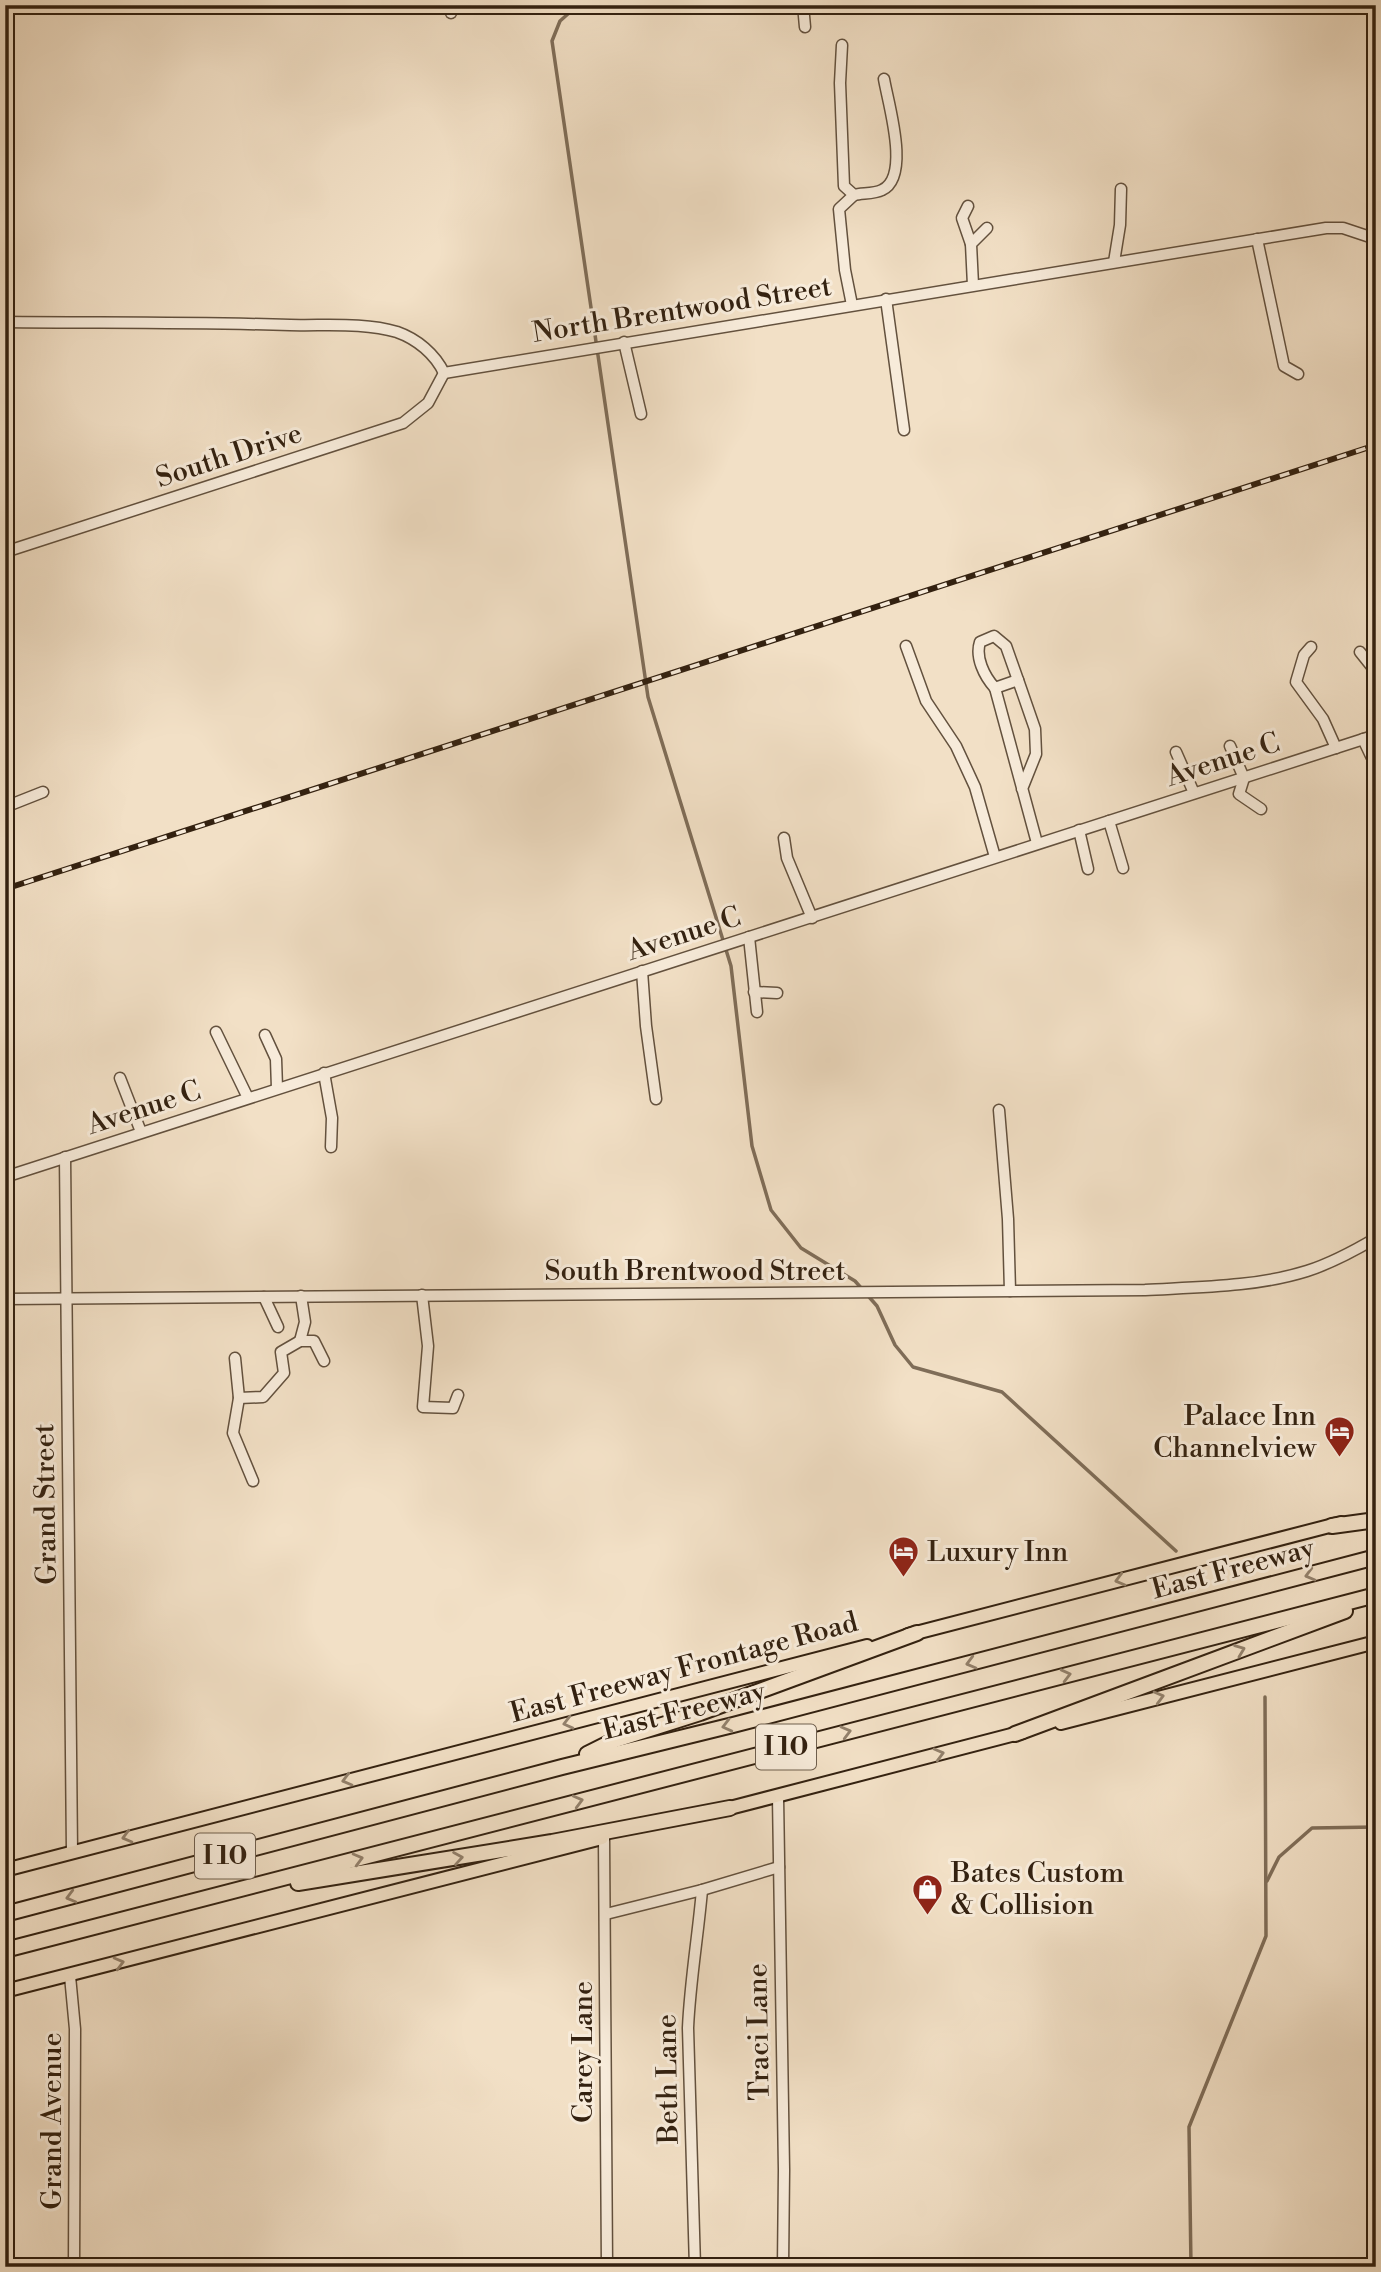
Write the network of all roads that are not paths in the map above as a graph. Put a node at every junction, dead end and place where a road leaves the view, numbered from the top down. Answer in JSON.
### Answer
{"nodes":[{"id":1,"x":803,"y":5,"type":"edge"},
{"id":2,"x":804,"y":26,"type":"dead end"},
{"id":3,"x":842,"y":45,"type":"dead end"},
{"id":4,"x":884,"y":79,"type":"dead end"},
{"id":5,"x":1121,"y":189,"type":"dead end"},
{"id":6,"x":854,"y":195,"type":"junction"},
{"id":7,"x":968,"y":206,"type":"dead end"},
{"id":8,"x":987,"y":228,"type":"dead end"},
{"id":9,"x":1257,"y":239,"type":"junction"},
{"id":10,"x":1376,"y":239,"type":"edge"},
{"id":11,"x":971,"y":244,"type":"junction"},
{"id":12,"x":1114,"y":262,"type":"junction"},
{"id":13,"x":973,"y":285,"type":"junction"},
{"id":14,"x":886,"y":299,"type":"junction"},
{"id":15,"x":852,"y":305,"type":"junction"},
{"id":16,"x":5,"y":322,"type":"edge"},
{"id":17,"x":624,"y":342,"type":"junction"},
{"id":18,"x":444,"y":373,"type":"junction"},
{"id":19,"x":1298,"y":374,"type":"dead end"},
{"id":20,"x":641,"y":414,"type":"dead end"},
{"id":21,"x":904,"y":430,"type":"dead end"},
{"id":22,"x":5,"y":552,"type":"edge"},
{"id":23,"x":906,"y":646,"type":"dead end"},
{"id":24,"x":1311,"y":647,"type":"dead end"},
{"id":25,"x":1360,"y":652,"type":"dead end"},
{"id":26,"x":1376,"y":672,"type":"edge"},
{"id":27,"x":1018,"y":680,"type":"junction"},
{"id":28,"x":995,"y":688,"type":"junction"},
{"id":29,"x":1376,"y":735,"type":"edge"},
{"id":30,"x":1363,"y":739,"type":"junction"},
{"id":31,"x":1230,"y":746,"type":"dead end"},
{"id":32,"x":1336,"y":748,"type":"junction"},
{"id":33,"x":1176,"y":752,"type":"dead end"},
{"id":34,"x":1243,"y":777,"type":"junction"},
{"id":35,"x":1022,"y":789,"type":"junction"},
{"id":36,"x":43,"y":792,"type":"dead end"},
{"id":37,"x":1194,"y":793,"type":"junction"},
{"id":38,"x":5,"y":807,"type":"edge"},
{"id":39,"x":1376,"y":808,"type":"edge"},
{"id":40,"x":1261,"y":809,"type":"dead end"},
{"id":41,"x":1109,"y":821,"type":"junction"},
{"id":42,"x":1079,"y":830,"type":"junction"},
{"id":43,"x":784,"y":838,"type":"dead end"},
{"id":44,"x":1037,"y":844,"type":"junction"},
{"id":45,"x":995,"y":857,"type":"junction"},
{"id":46,"x":1123,"y":868,"type":"dead end"},
{"id":47,"x":1088,"y":869,"type":"dead end"},
{"id":48,"x":812,"y":918,"type":"junction"},
{"id":49,"x":749,"y":937,"type":"junction"},
{"id":50,"x":642,"y":971,"type":"junction"},
{"id":51,"x":754,"y":992,"type":"junction"},
{"id":52,"x":778,"y":993,"type":"dead end"},
{"id":53,"x":757,"y":1012,"type":"dead end"},
{"id":54,"x":216,"y":1032,"type":"dead end"},
{"id":55,"x":265,"y":1035,"type":"dead end"},
{"id":56,"x":324,"y":1073,"type":"junction"},
{"id":57,"x":120,"y":1078,"type":"dead end"},
{"id":58,"x":278,"y":1088,"type":"junction"},
{"id":59,"x":247,"y":1098,"type":"junction"},
{"id":60,"x":656,"y":1099,"type":"dead end"},
{"id":61,"x":999,"y":1110,"type":"dead end"},
{"id":62,"x":141,"y":1132,"type":"junction"},
{"id":63,"x":331,"y":1147,"type":"dead end"},
{"id":64,"x":65,"y":1157,"type":"junction"},
{"id":65,"x":5,"y":1177,"type":"edge"},
{"id":66,"x":1376,"y":1238,"type":"edge"},
{"id":67,"x":1010,"y":1291,"type":"junction"},
{"id":68,"x":422,"y":1295,"type":"junction"},
{"id":69,"x":301,"y":1296,"type":"junction"},
{"id":70,"x":264,"y":1297,"type":"junction"},
{"id":71,"x":5,"y":1298,"type":"edge"},
{"id":72,"x":67,"y":1298,"type":"junction"},
{"id":73,"x":278,"y":1327,"type":"dead end"},
{"id":74,"x":300,"y":1341,"type":"junction"},
{"id":75,"x":235,"y":1358,"type":"dead end"},
{"id":76,"x":324,"y":1361,"type":"dead end"},
{"id":77,"x":458,"y":1395,"type":"dead end"},
{"id":78,"x":239,"y":1398,"type":"junction"},
{"id":79,"x":253,"y":1481,"type":"dead end"},
{"id":80,"x":1376,"y":1515,"type":"edge"},
{"id":81,"x":1376,"y":1520,"type":"edge"},
{"id":82,"x":1332,"y":1526,"type":"junction"},
{"id":83,"x":1376,"y":1557,"type":"edge"},
{"id":84,"x":1376,"y":1598,"type":"edge"},
{"id":85,"x":917,"y":1633,"type":"junction"},
{"id":86,"x":1376,"y":1642,"type":"edge"},
{"id":87,"x":1015,"y":1734,"type":"junction"},
{"id":88,"x":562,"y":1767,"type":"junction"},
{"id":89,"x":778,"y":1797,"type":"junction"},
{"id":90,"x":730,"y":1808,"type":"junction"},
{"id":91,"x":604,"y":1838,"type":"junction"},
{"id":92,"x":72,"y":1852,"type":"junction"},
{"id":93,"x":47,"y":1859,"type":"junction"},
{"id":94,"x":779,"y":1867,"type":"junction"},
{"id":95,"x":5,"y":1870,"type":"edge"},
{"id":96,"x":5,"y":1877,"type":"edge"},
{"id":97,"x":702,"y":1890,"type":"junction"},
{"id":98,"x":197,"y":1901,"type":"junction"},
{"id":99,"x":5,"y":1914,"type":"edge"},
{"id":100,"x":606,"y":1914,"type":"junction"},
{"id":101,"x":5,"y":1951,"type":"edge"},
{"id":102,"x":70,"y":1976,"type":"junction"},
{"id":103,"x":5,"y":1992,"type":"edge"},
{"id":104,"x":75,"y":2267,"type":"edge"},
{"id":105,"x":607,"y":2267,"type":"edge"},
{"id":106,"x":695,"y":2267,"type":"edge"},
{"id":107,"x":783,"y":2267,"type":"edge"}],
"edges":[{"from":1,"to":2,"type":"street"},
{"from":3,"to":6,"type":"street"},
{"from":4,"to":6,"type":"street"},
{"from":5,"to":12,"type":"street"},
{"from":6,"to":15,"type":"street"},
{"from":7,"to":11,"type":"street"},
{"from":8,"to":11,"type":"street"},
{"from":9,"to":10,"type":"street","name":"North Brentwood Street"},
{"from":9,"to":12,"type":"street","name":"North Brentwood Street"},
{"from":9,"to":19,"type":"street"},
{"from":11,"to":13,"type":"street"},
{"from":12,"to":13,"type":"street","name":"North Brentwood Street"},
{"from":13,"to":14,"type":"street","name":"North Brentwood Street"},
{"from":14,"to":15,"type":"street","name":"North Brentwood Street"},
{"from":14,"to":21,"type":"street"},
{"from":15,"to":17,"type":"street","name":"North Brentwood Street"},
{"from":16,"to":18,"type":"street"},
{"from":17,"to":18,"type":"street","name":"North Brentwood Street"},
{"from":17,"to":20,"type":"street"},
{"from":18,"to":22,"type":"street","name":"South Drive"},
{"from":23,"to":45,"type":"street"},
{"from":24,"to":32,"type":"street"},
{"from":25,"to":26,"type":"street"},
{"from":27,"to":28,"type":"street"},
{"from":27,"to":28,"type":"street"},
{"from":27,"to":35,"type":"street"},
{"from":28,"to":35,"type":"street"},
{"from":29,"to":30,"type":"street","name":"Avenue C"},
{"from":30,"to":32,"type":"street","name":"Avenue C"},
{"from":30,"to":39,"type":"street"},
{"from":31,"to":34,"type":"street"},
{"from":32,"to":34,"type":"street","name":"Avenue C"},
{"from":33,"to":37,"type":"street"},
{"from":34,"to":37,"type":"street","name":"Avenue C"},
{"from":34,"to":40,"type":"street"},
{"from":35,"to":44,"type":"street"},
{"from":36,"to":38,"type":"street"},
{"from":37,"to":41,"type":"street","name":"Avenue C"},
{"from":41,"to":42,"type":"street","name":"Avenue C"},
{"from":41,"to":46,"type":"street"},
{"from":42,"to":44,"type":"street","name":"Avenue C"},
{"from":42,"to":47,"type":"street"},
{"from":43,"to":48,"type":"street"},
{"from":44,"to":45,"type":"street","name":"Avenue C"},
{"from":45,"to":48,"type":"street","name":"Avenue C"},
{"from":48,"to":49,"type":"street","name":"Avenue C"},
{"from":49,"to":50,"type":"street","name":"Avenue C"},
{"from":49,"to":51,"type":"street"},
{"from":50,"to":56,"type":"street","name":"Avenue C"},
{"from":50,"to":60,"type":"street"},
{"from":51,"to":52,"type":"street"},
{"from":51,"to":53,"type":"street"},
{"from":54,"to":59,"type":"street"},
{"from":55,"to":58,"type":"street"},
{"from":56,"to":58,"type":"street","name":"Avenue C"},
{"from":56,"to":63,"type":"street"},
{"from":57,"to":62,"type":"street"},
{"from":58,"to":59,"type":"street","name":"Avenue C"},
{"from":59,"to":62,"type":"street","name":"Avenue C"},
{"from":61,"to":67,"type":"street"},
{"from":62,"to":64,"type":"street","name":"Avenue C"},
{"from":64,"to":65,"type":"street","name":"Avenue C"},
{"from":64,"to":72,"type":"street","name":"Grand Street"},
{"from":66,"to":67,"type":"street","name":"South Brentwood Street"},
{"from":67,"to":68,"type":"street","name":"South Brentwood Street"},
{"from":68,"to":69,"type":"street","name":"South Brentwood Street"},
{"from":68,"to":77,"type":"street"},
{"from":69,"to":70,"type":"street","name":"South Brentwood Street"},
{"from":69,"to":74,"type":"street"},
{"from":70,"to":72,"type":"street","name":"South Brentwood Street"},
{"from":70,"to":73,"type":"street"},
{"from":71,"to":72,"type":"street","name":"South Brentwood Street"},
{"from":72,"to":92,"type":"street","name":"Grand Street"},
{"from":74,"to":76,"type":"street"},
{"from":74,"to":78,"type":"street"},
{"from":75,"to":78,"type":"street"},
{"from":78,"to":79,"type":"street"},
{"from":80,"to":82,"type":"main road","name":"East Freeway Frontage Road"},
{"from":81,"to":82,"type":"highway"},
{"from":82,"to":85,"type":"main road","name":"East Freeway Frontage Road","one_way":true},
{"from":83,"to":88,"type":"highway","name":"East Freeway","number":"I 10","one_way":true},
{"from":87,"to":84,"type":"highway","one_way":true},
{"from":98,"to":84,"type":"highway","number":"I 10","one_way":true},
{"from":85,"to":88,"type":"highway"},
{"from":85,"to":92,"type":"main road","name":"East Freeway Frontage Road","one_way":true},
{"from":87,"to":86,"type":"main road","one_way":true},
{"from":89,"to":87,"type":"main road","one_way":true},
{"from":88,"to":99,"type":"highway","name":"East Freeway","number":"I 10","one_way":true},
{"from":89,"to":90,"type":"main road"},
{"from":89,"to":94,"type":"street","name":"Traci Lane"},
{"from":90,"to":91,"type":"main road"},
{"from":98,"to":90,"type":"highway","one_way":true},
{"from":91,"to":100,"type":"street","name":"Carey Lane"},
{"from":102,"to":91,"type":"main road","one_way":true},
{"from":92,"to":93,"type":"main road","name":"East Freeway Frontage Road"},
{"from":93,"to":95,"type":"main road","name":"East Freeway Frontage Road"},
{"from":93,"to":96,"type":"main road"},
{"from":94,"to":97,"type":"street"},
{"from":94,"to":107,"type":"street","name":"Traci Lane"},
{"from":97,"to":100,"type":"street"},
{"from":97,"to":106,"type":"street","name":"Beth Lane"},
{"from":98,"to":101,"type":"highway","number":"I 10"},
{"from":100,"to":105,"type":"street","name":"Carey Lane"},
{"from":102,"to":103,"type":"main road"},
{"from":102,"to":104,"type":"street","name":"Grand Avenue"}]}
